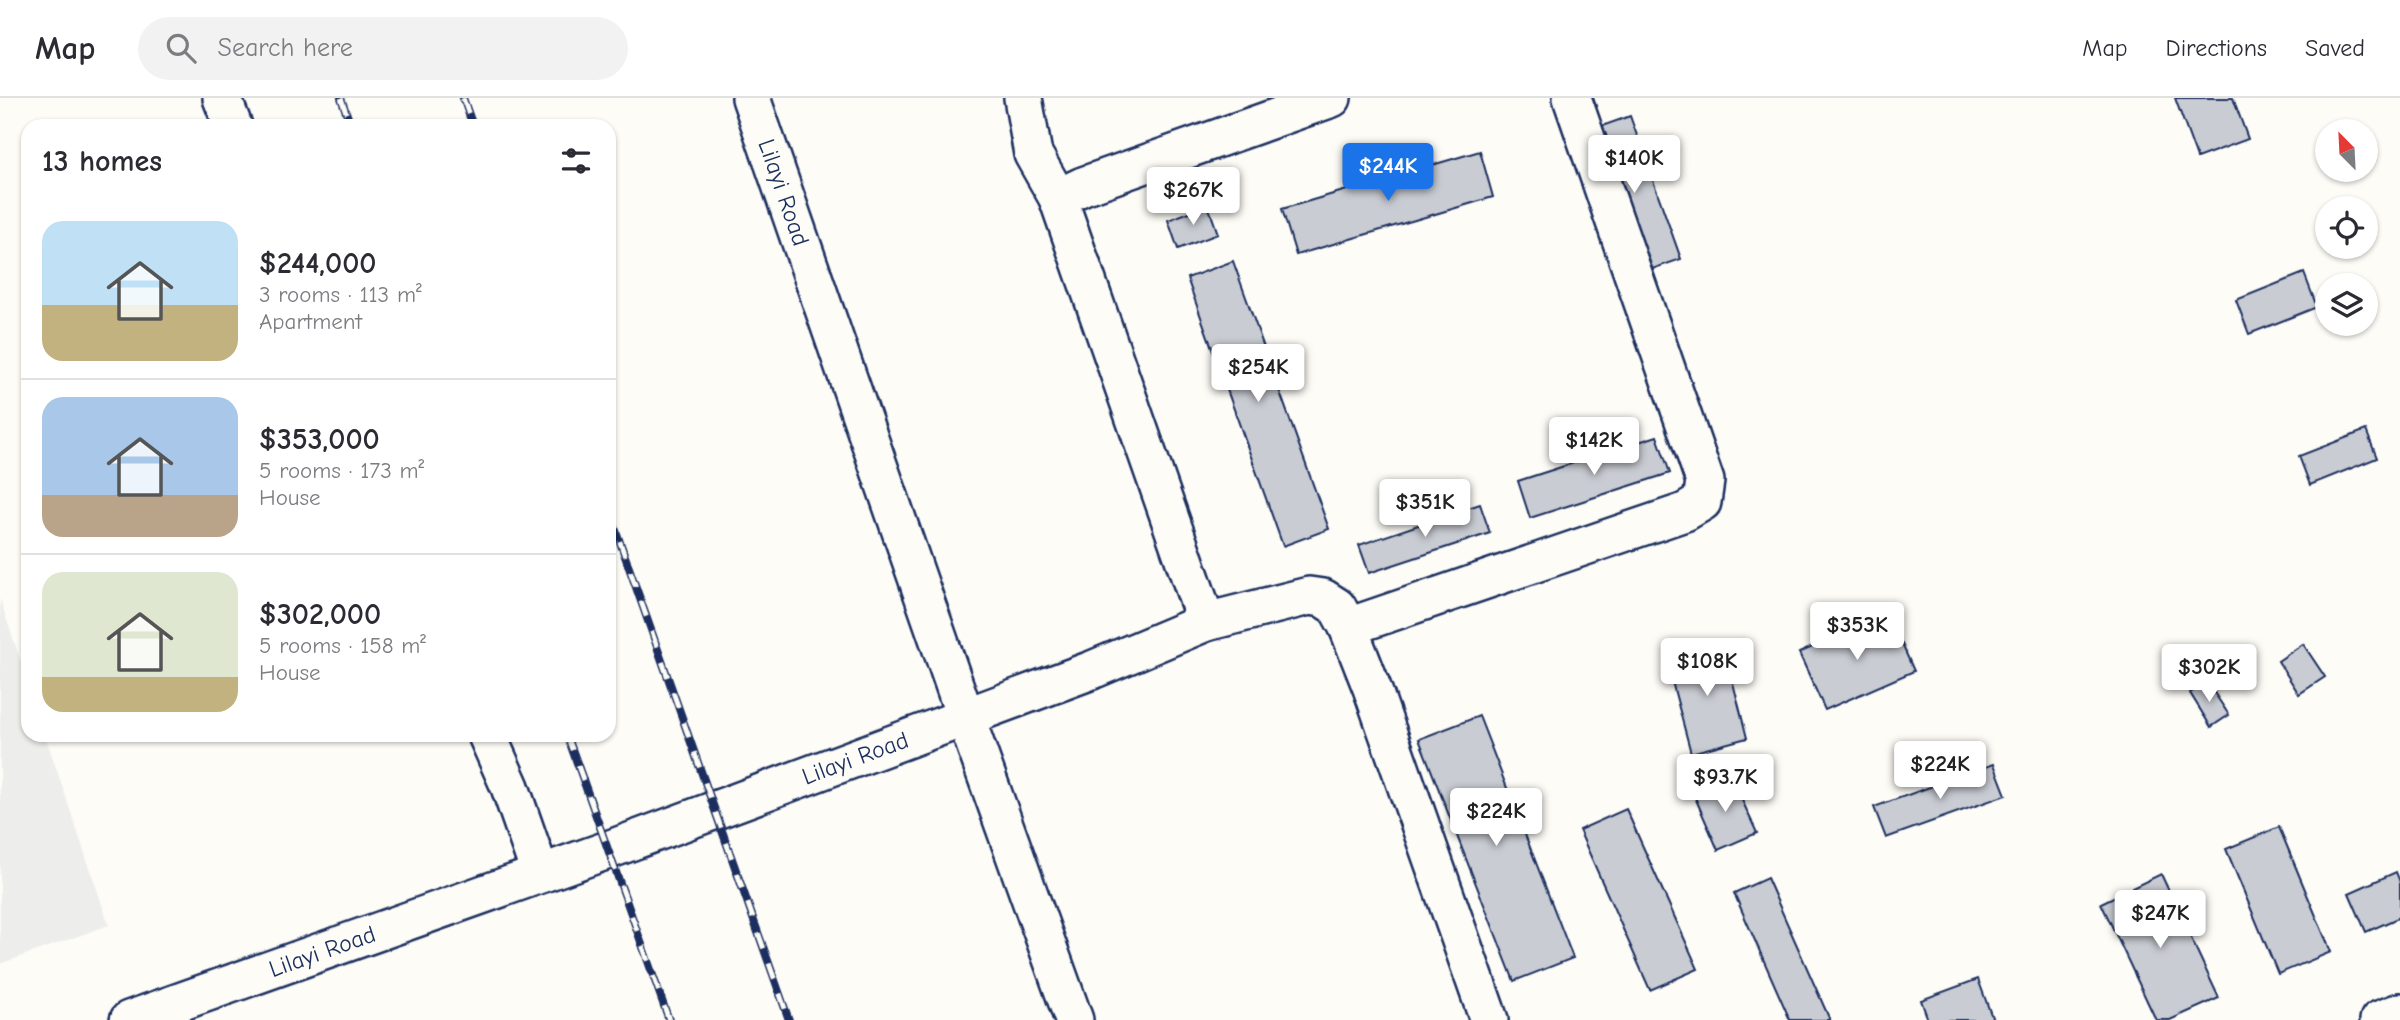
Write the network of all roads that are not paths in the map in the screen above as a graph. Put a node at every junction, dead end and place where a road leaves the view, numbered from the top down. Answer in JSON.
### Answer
{"nodes":[{"id":1,"x":222,"y":98,"type":"edge"},
{"id":2,"x":751,"y":98,"type":"edge"},
{"id":3,"x":1023,"y":98,"type":"edge"},
{"id":4,"x":1332,"y":98,"type":"edge"},
{"id":5,"x":1572,"y":98,"type":"edge"},
{"id":6,"x":230,"y":119,"type":"edge"},
{"id":7,"x":1058,"y":198,"type":"junction"},
{"id":8,"x":1206,"y":622,"type":"junction"},
{"id":9,"x":1348,"y":628,"type":"junction"},
{"id":10,"x":965,"y":716,"type":"junction"},
{"id":11,"x":490,"y":742,"type":"edge"},
{"id":12,"x":540,"y":873,"type":"junction"},
{"id":13,"x":2400,"y":1012,"type":"edge"},
{"id":14,"x":129,"y":1020,"type":"edge"},
{"id":15,"x":1074,"y":1020,"type":"edge"},
{"id":16,"x":1489,"y":1020,"type":"edge"},
{"id":17,"x":2379,"y":1020,"type":"edge"}],
"edges":[{"from":1,"to":6,"type":"street"},
{"from":2,"to":10,"type":"street","name":"Lilayi Road"},
{"from":3,"to":7,"type":"street"},
{"from":4,"to":7,"type":"street"},
{"from":5,"to":9,"type":"street"},
{"from":7,"to":8,"type":"street"},
{"from":8,"to":9,"type":"street"},
{"from":8,"to":10,"type":"street"},
{"from":9,"to":16,"type":"street"},
{"from":10,"to":12,"type":"street","name":"Lilayi Road"},
{"from":10,"to":15,"type":"street"},
{"from":11,"to":12,"type":"street"},
{"from":12,"to":14,"type":"street","name":"Lilayi Road"},
{"from":13,"to":17,"type":"street"}]}
